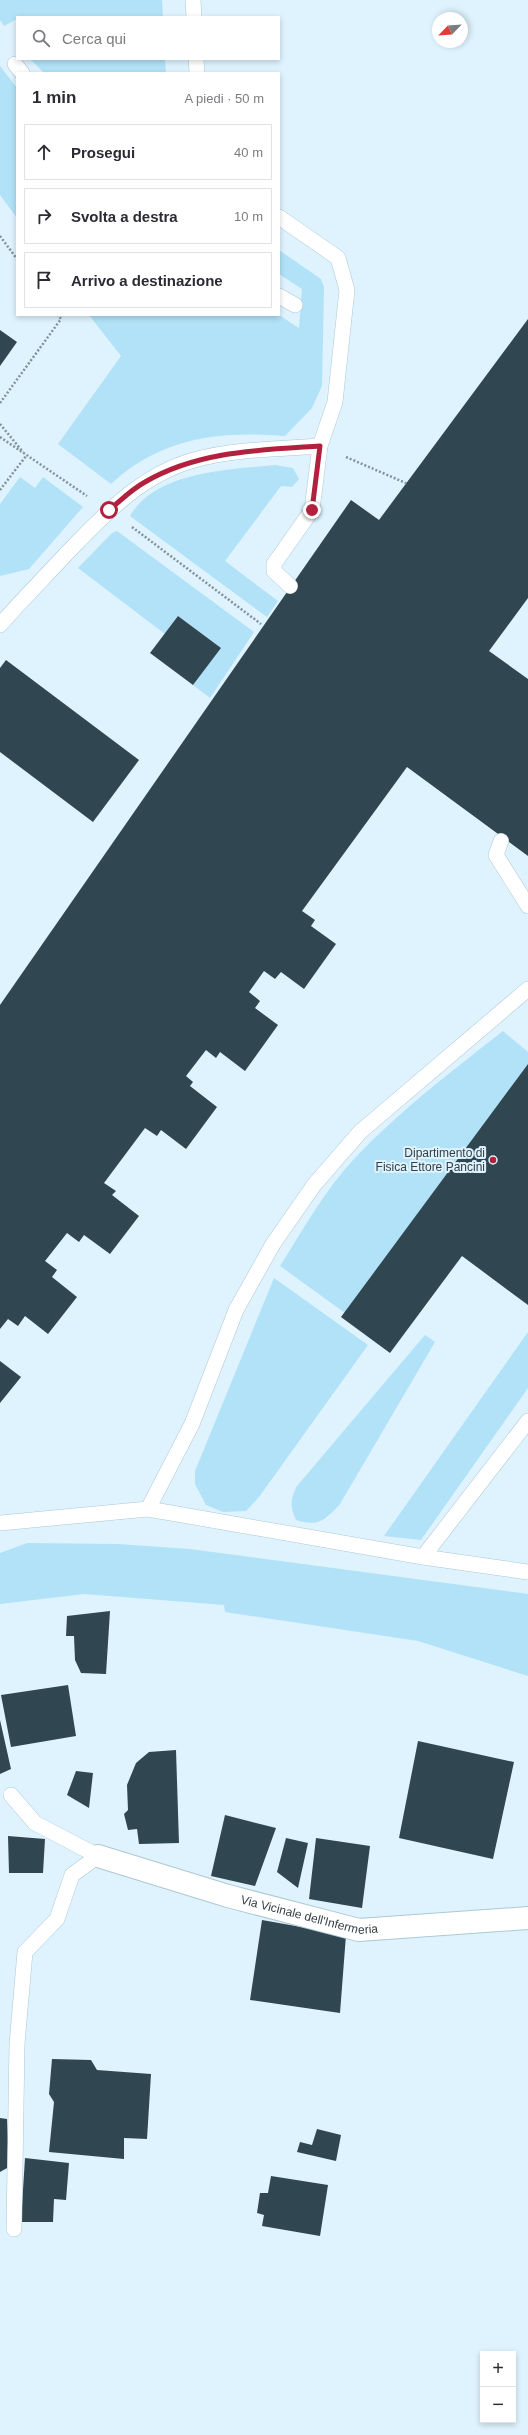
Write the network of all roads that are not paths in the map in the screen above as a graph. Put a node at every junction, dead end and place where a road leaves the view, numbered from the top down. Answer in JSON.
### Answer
{"nodes":[{"id":1,"x":193,"y":0,"type":"edge"},
{"id":2,"x":194,"y":16,"type":"edge"},
{"id":3,"x":196,"y":60,"type":"edge"},
{"id":4,"x":196,"y":72,"type":"edge"},
{"id":5,"x":280,"y":218,"type":"edge"},
{"id":6,"x":280,"y":297,"type":"edge"},
{"id":7,"x":295,"y":305,"type":"dead end"},
{"id":8,"x":320,"y":446,"type":"junction"},
{"id":9,"x":290,"y":586,"type":"dead end"},
{"id":10,"x":0,"y":625,"type":"edge"},
{"id":11,"x":500,"y":840,"type":"dead end"},
{"id":12,"x":528,"y":906,"type":"edge"},
{"id":13,"x":528,"y":989,"type":"edge"},
{"id":14,"x":528,"y":1421,"type":"edge"},
{"id":15,"x":148,"y":1509,"type":"junction"},
{"id":16,"x":0,"y":1523,"type":"edge"},
{"id":17,"x":423,"y":1557,"type":"junction"},
{"id":18,"x":528,"y":1572,"type":"edge"},
{"id":19,"x":11,"y":1794,"type":"dead end"},
{"id":20,"x":98,"y":1856,"type":"junction"},
{"id":21,"x":528,"y":1918,"type":"edge"},
{"id":22,"x":14,"y":2229,"type":"dead end"}],
"edges":[{"from":1,"to":2,"type":"lane"},
{"from":3,"to":4,"type":"lane"},
{"from":5,"to":8,"type":"lane"},
{"from":6,"to":7,"type":"lane"},
{"from":8,"to":9,"type":"lane"},
{"from":8,"to":10,"type":"lane"},
{"from":11,"to":12,"type":"lane"},
{"from":13,"to":15,"type":"lane"},
{"from":14,"to":17,"type":"lane"},
{"from":15,"to":16,"type":"lane"},
{"from":15,"to":17,"type":"lane"},
{"from":17,"to":18,"type":"lane"},
{"from":19,"to":20,"type":"lane"},
{"from":20,"to":21,"type":"street","name":"Via Vicinale dell'Infermeria"},
{"from":20,"to":22,"type":"lane"}]}
